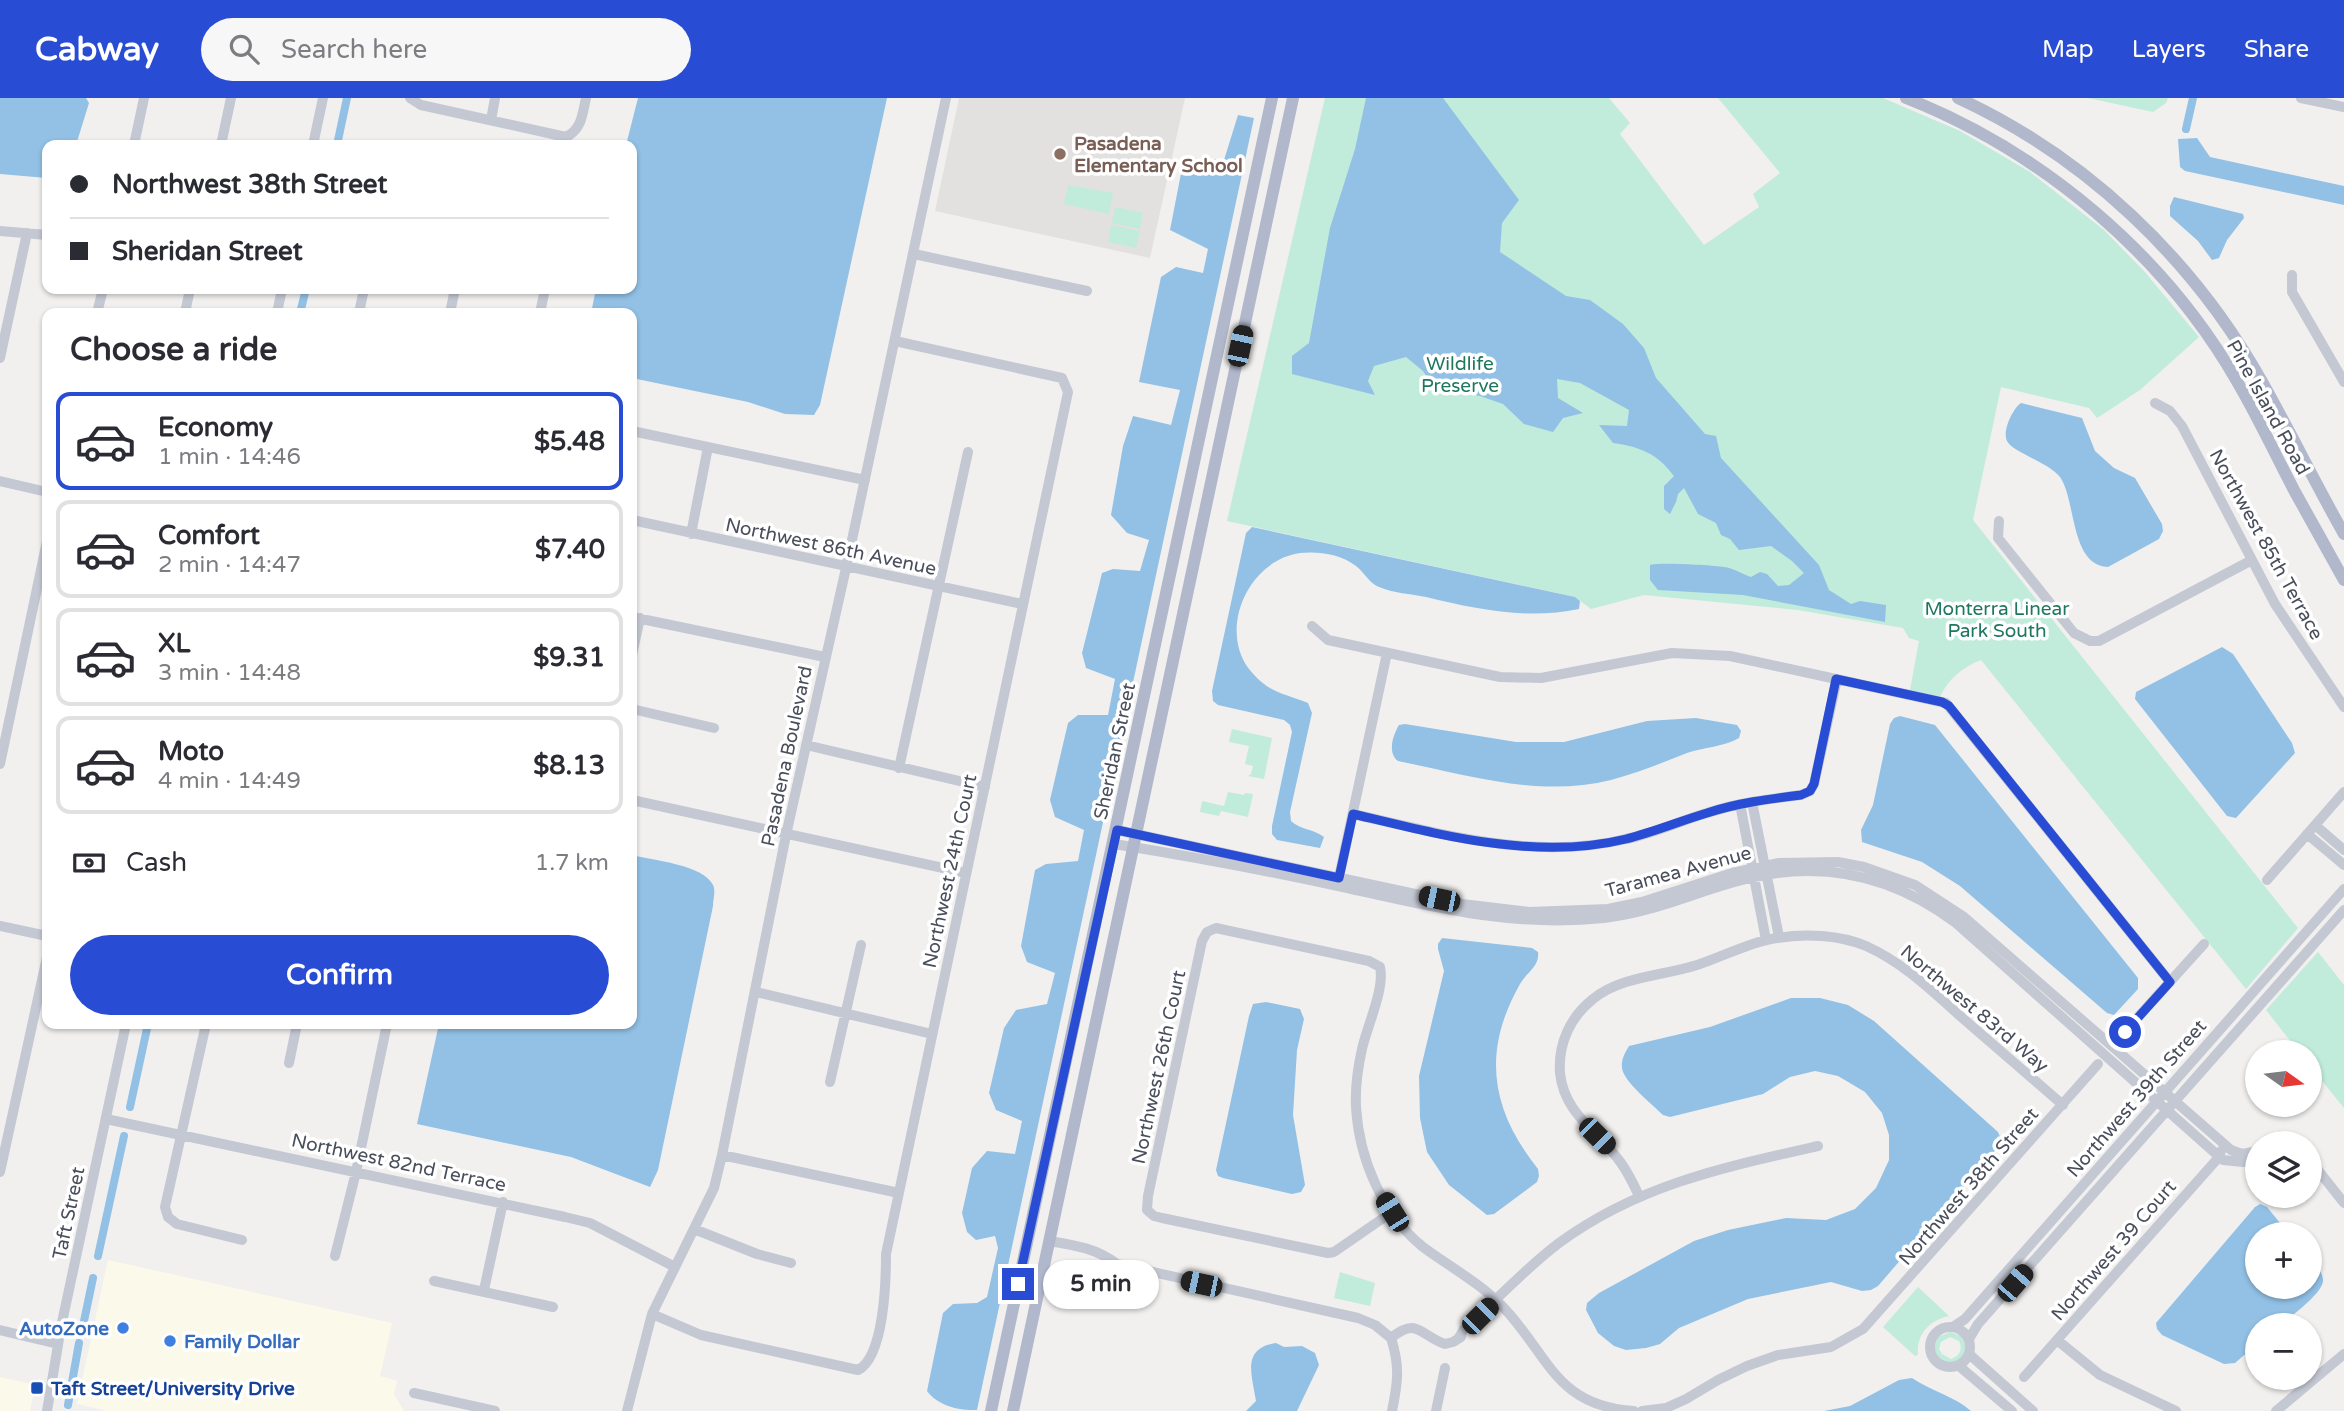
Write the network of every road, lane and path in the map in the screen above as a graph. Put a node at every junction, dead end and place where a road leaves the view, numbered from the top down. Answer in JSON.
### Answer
{"nodes":[{"id":1,"x":144,"y":98,"type":"edge"},
{"id":2,"x":231,"y":98,"type":"edge"},
{"id":3,"x":323,"y":98,"type":"edge"},
{"id":4,"x":411,"y":98,"type":"edge"},
{"id":5,"x":495,"y":98,"type":"edge"},
{"id":6,"x":586,"y":98,"type":"edge"},
{"id":7,"x":946,"y":98,"type":"edge"},
{"id":8,"x":1272,"y":98,"type":"edge"},
{"id":9,"x":1293,"y":98,"type":"edge"},
{"id":10,"x":1906,"y":98,"type":"edge"},
{"id":11,"x":1958,"y":98,"type":"edge"},
{"id":12,"x":2301,"y":98,"type":"edge"},
{"id":13,"x":2344,"y":107,"type":"edge"},
{"id":14,"x":491,"y":120,"type":"junction"},
{"id":15,"x":135,"y":140,"type":"edge"},
{"id":16,"x":222,"y":140,"type":"edge"},
{"id":17,"x":314,"y":140,"type":"edge"},
{"id":18,"x":0,"y":231,"type":"edge"},
{"id":19,"x":27,"y":233,"type":"junction"},
{"id":20,"x":42,"y":234,"type":"edge"},
{"id":21,"x":914,"y":254,"type":"junction"},
{"id":22,"x":2292,"y":275,"type":"dead end"},
{"id":23,"x":1087,"y":291,"type":"dead end"},
{"id":24,"x":895,"y":341,"type":"junction"},
{"id":25,"x":0,"y":358,"type":"edge"},
{"id":26,"x":2344,"y":382,"type":"edge"},
{"id":27,"x":2155,"y":403,"type":"dead end"},
{"id":28,"x":637,"y":432,"type":"edge"},
{"id":29,"x":708,"y":447,"type":"junction"},
{"id":30,"x":968,"y":452,"type":"dead end"},
{"id":31,"x":865,"y":480,"type":"junction"},
{"id":32,"x":0,"y":481,"type":"edge"},
{"id":33,"x":42,"y":491,"type":"edge"},
{"id":34,"x":637,"y":521,"type":"edge"},
{"id":35,"x":1999,"y":521,"type":"dead end"},
{"id":36,"x":691,"y":534,"type":"junction"},
{"id":37,"x":2344,"y":534,"type":"edge"},
{"id":38,"x":2252,"y":560,"type":"junction"},
{"id":39,"x":42,"y":564,"type":"edge"},
{"id":40,"x":846,"y":568,"type":"junction"},
{"id":41,"x":2344,"y":580,"type":"edge"},
{"id":42,"x":937,"y":586,"type":"junction"},
{"id":43,"x":1023,"y":604,"type":"junction"},
{"id":44,"x":637,"y":617,"type":"edge"},
{"id":45,"x":1312,"y":626,"type":"dead end"},
{"id":46,"x":1387,"y":653,"type":"junction"},
{"id":47,"x":825,"y":657,"type":"junction"},
{"id":48,"x":1836,"y":679,"type":"junction"},
{"id":49,"x":2344,"y":707,"type":"edge"},
{"id":50,"x":637,"y":710,"type":"edge"},
{"id":51,"x":714,"y":727,"type":"dead end"},
{"id":52,"x":806,"y":745,"type":"junction"},
{"id":53,"x":0,"y":760,"type":"edge"},
{"id":54,"x":899,"y":768,"type":"junction"},
{"id":55,"x":985,"y":787,"type":"junction"},
{"id":56,"x":2344,"y":792,"type":"edge"},
{"id":57,"x":637,"y":801,"type":"edge"},
{"id":58,"x":1752,"y":802,"type":"junction"},
{"id":59,"x":1740,"y":804,"type":"junction"},
{"id":60,"x":1353,"y":814,"type":"junction"},
{"id":61,"x":2315,"y":825,"type":"junction"},
{"id":62,"x":1117,"y":830,"type":"junction"},
{"id":63,"x":1136,"y":833,"type":"junction"},
{"id":64,"x":2308,"y":834,"type":"junction"},
{"id":65,"x":786,"y":835,"type":"junction"},
{"id":66,"x":1114,"y":844,"type":"junction"},
{"id":67,"x":1133,"y":847,"type":"junction"},
{"id":68,"x":2344,"y":850,"type":"edge"},
{"id":69,"x":2344,"y":865,"type":"edge"},
{"id":70,"x":1765,"y":871,"type":"junction"},
{"id":71,"x":966,"y":873,"type":"junction"},
{"id":72,"x":1753,"y":873,"type":"junction"},
{"id":73,"x":2267,"y":880,"type":"dead end"},
{"id":74,"x":1338,"y":882,"type":"junction"},
{"id":75,"x":2344,"y":890,"type":"edge"},
{"id":76,"x":2344,"y":909,"type":"edge"},
{"id":77,"x":0,"y":926,"type":"edge"},
{"id":78,"x":42,"y":935,"type":"edge"},
{"id":79,"x":1779,"y":937,"type":"junction"},
{"id":80,"x":1766,"y":940,"type":"junction"},
{"id":81,"x":2204,"y":944,"type":"dead end"},
{"id":82,"x":861,"y":945,"type":"dead end"},
{"id":83,"x":42,"y":980,"type":"edge"},
{"id":84,"x":2170,"y":982,"type":"junction"},
{"id":85,"x":756,"y":992,"type":"junction"},
{"id":86,"x":845,"y":1013,"type":"junction"},
{"id":87,"x":125,"y":1029,"type":"edge"},
{"id":88,"x":205,"y":1029,"type":"edge"},
{"id":89,"x":296,"y":1029,"type":"edge"},
{"id":90,"x":386,"y":1029,"type":"edge"},
{"id":91,"x":932,"y":1034,"type":"junction"},
{"id":92,"x":2121,"y":1037,"type":"dead end"},
{"id":93,"x":289,"y":1062,"type":"dead end"},
{"id":94,"x":2098,"y":1064,"type":"dead end"},
{"id":95,"x":830,"y":1082,"type":"dead end"},
{"id":96,"x":2161,"y":1096,"type":"junction"},
{"id":97,"x":2175,"y":1100,"type":"junction"},
{"id":98,"x":2063,"y":1105,"type":"junction"},
{"id":99,"x":2166,"y":1110,"type":"junction"},
{"id":100,"x":106,"y":1118,"type":"junction"},
{"id":101,"x":182,"y":1133,"type":"junction"},
{"id":102,"x":2224,"y":1144,"type":"junction"},
{"id":103,"x":1818,"y":1146,"type":"dead end"},
{"id":104,"x":2245,"y":1153,"type":"edge"},
{"id":105,"x":722,"y":1155,"type":"junction"},
{"id":106,"x":2219,"y":1157,"type":"junction"},
{"id":107,"x":2245,"y":1161,"type":"edge"},
{"id":108,"x":0,"y":1172,"type":"edge"},
{"id":109,"x":356,"y":1172,"type":"junction"},
{"id":110,"x":2322,"y":1175,"type":"edge"},
{"id":111,"x":899,"y":1194,"type":"junction"},
{"id":112,"x":1639,"y":1196,"type":"junction"},
{"id":113,"x":503,"y":1202,"type":"junction"},
{"id":114,"x":2344,"y":1203,"type":"edge"},
{"id":115,"x":1392,"y":1212,"type":"junction"},
{"id":116,"x":694,"y":1229,"type":"junction"},
{"id":117,"x":242,"y":1240,"type":"dead end"},
{"id":118,"x":1049,"y":1241,"type":"junction"},
{"id":119,"x":335,"y":1256,"type":"dead end"},
{"id":120,"x":791,"y":1263,"type":"dead end"},
{"id":121,"x":676,"y":1267,"type":"junction"},
{"id":122,"x":434,"y":1281,"type":"dead end"},
{"id":123,"x":484,"y":1290,"type":"junction"},
{"id":124,"x":1496,"y":1300,"type":"junction"},
{"id":125,"x":553,"y":1307,"type":"dead end"},
{"id":126,"x":652,"y":1314,"type":"junction"},
{"id":127,"x":1953,"y":1327,"type":"junction"},
{"id":128,"x":0,"y":1331,"type":"edge"},
{"id":129,"x":1391,"y":1338,"type":"junction"},
{"id":130,"x":1969,"y":1339,"type":"junction"},
{"id":131,"x":2057,"y":1339,"type":"junction"},
{"id":132,"x":58,"y":1344,"type":"junction"},
{"id":133,"x":1969,"y":1354,"type":"junction"},
{"id":134,"x":2344,"y":1354,"type":"edge"},
{"id":135,"x":1959,"y":1366,"type":"junction"},
{"id":136,"x":1445,"y":1368,"type":"dead end"},
{"id":137,"x":2024,"y":1377,"type":"dead end"},
{"id":138,"x":414,"y":1393,"type":"dead end"},
{"id":139,"x":47,"y":1411,"type":"edge"},
{"id":140,"x":495,"y":1411,"type":"edge"},
{"id":141,"x":627,"y":1411,"type":"edge"},
{"id":142,"x":992,"y":1411,"type":"edge"},
{"id":143,"x":1013,"y":1411,"type":"edge"},
{"id":144,"x":1392,"y":1411,"type":"edge"},
{"id":145,"x":1440,"y":1411,"type":"edge"},
{"id":146,"x":1634,"y":1411,"type":"edge"},
{"id":147,"x":1642,"y":1411,"type":"edge"},
{"id":148,"x":2012,"y":1411,"type":"edge"},
{"id":149,"x":2033,"y":1411,"type":"edge"},
{"id":150,"x":2176,"y":1411,"type":"edge"},
{"id":151,"x":2276,"y":1411,"type":"edge"}],
"edges":[{"from":1,"to":15,"type":"street"},
{"from":2,"to":16,"type":"street"},
{"from":3,"to":17,"type":"street"},
{"from":4,"to":14,"type":"street"},
{"from":5,"to":14,"type":"street"},
{"from":6,"to":14,"type":"street"},
{"from":7,"to":21,"type":"street","name":"Pasadena Boulevard"},
{"from":8,"to":62,"type":"main road","name":"Sheridan Street"},
{"from":9,"to":63,"type":"main road","name":"Sheridan Street"},
{"from":10,"to":41,"type":"main road","name":"Pine Island Road"},
{"from":11,"to":37,"type":"main road","name":"Pine Island Road"},
{"from":12,"to":13,"type":"street"},
{"from":18,"to":19,"type":"street"},
{"from":19,"to":20,"type":"street"},
{"from":19,"to":25,"type":"street"},
{"from":21,"to":23,"type":"street"},
{"from":21,"to":24,"type":"street","name":"Pasadena Boulevard"},
{"from":22,"to":26,"type":"street"},
{"from":24,"to":31,"type":"street","name":"Pasadena Boulevard"},
{"from":24,"to":43,"type":"street","name":"Northwest 24th Court"},
{"from":27,"to":38,"type":"street","name":"Northwest 85th Terrace"},
{"from":28,"to":29,"type":"street"},
{"from":29,"to":31,"type":"street"},
{"from":29,"to":36,"type":"street"},
{"from":30,"to":42,"type":"street"},
{"from":31,"to":40,"type":"street","name":"Pasadena Boulevard"},
{"from":32,"to":33,"type":"street"},
{"from":34,"to":36,"type":"street","name":"Northwest 86th Avenue"},
{"from":35,"to":38,"type":"street"},
{"from":36,"to":40,"type":"street","name":"Northwest 86th Avenue"},
{"from":38,"to":49,"type":"street","name":"Northwest 85th Terrace"},
{"from":39,"to":53,"type":"street"},
{"from":40,"to":42,"type":"street","name":"Northwest 86th Avenue"},
{"from":40,"to":47,"type":"street","name":"Pasadena Boulevard"},
{"from":42,"to":43,"type":"street","name":"Northwest 86th Avenue"},
{"from":42,"to":54,"type":"street"},
{"from":43,"to":55,"type":"street","name":"Northwest 24th Court"},
{"from":44,"to":47,"type":"street"},
{"from":45,"to":46,"type":"street"},
{"from":46,"to":48,"type":"street"},
{"from":46,"to":60,"type":"street"},
{"from":47,"to":52,"type":"street","name":"Pasadena Boulevard"},
{"from":48,"to":58,"type":"street"},
{"from":48,"to":84,"type":"street"},
{"from":50,"to":51,"type":"street"},
{"from":52,"to":54,"type":"street"},
{"from":52,"to":65,"type":"street","name":"Pasadena Boulevard"},
{"from":54,"to":55,"type":"street"},
{"from":55,"to":71,"type":"street","name":"Northwest 24th Court"},
{"from":56,"to":61,"type":"street"},
{"from":57,"to":65,"type":"street"},
{"from":58,"to":59,"type":"street"},
{"from":58,"to":70,"type":"street"},
{"from":59,"to":60,"type":"street"},
{"from":59,"to":72,"type":"street"},
{"from":60,"to":74,"type":"street"},
{"from":61,"to":64,"type":"street"},
{"from":61,"to":68,"type":"street"},
{"from":62,"to":63,"type":"street","name":"Taramea Avenue"},
{"from":62,"to":66,"type":"main road","name":"Sheridan Street"},
{"from":63,"to":67,"type":"main road","name":"Sheridan Street"},
{"from":63,"to":74,"type":"street","name":"Taramea Avenue"},
{"from":64,"to":69,"type":"street"},
{"from":64,"to":73,"type":"street"},
{"from":65,"to":71,"type":"street"},
{"from":65,"to":85,"type":"street","name":"Pasadena Boulevard"},
{"from":66,"to":67,"type":"street"},
{"from":66,"to":142,"type":"main road","name":"Sheridan Street"},
{"from":67,"to":74,"type":"street"},
{"from":67,"to":118,"type":"main road","name":"Sheridan Street"},
{"from":70,"to":72,"type":"street","name":"Taramea Avenue"},
{"from":70,"to":79,"type":"street"},
{"from":70,"to":96,"type":"street","name":"Taramea Avenue"},
{"from":71,"to":91,"type":"street","name":"Northwest 24th Court"},
{"from":72,"to":74,"type":"street","name":"Taramea Avenue"},
{"from":72,"to":80,"type":"street"},
{"from":75,"to":96,"type":"street","name":"Northwest 39th Street"},
{"from":76,"to":97,"type":"street","name":"Northwest 39th Street"},
{"from":77,"to":78,"type":"street"},
{"from":79,"to":80,"type":"street","name":"Northwest 83rd Way"},
{"from":79,"to":98,"type":"street","name":"Northwest 83rd Way"},
{"from":80,"to":112,"type":"street","name":"Northwest 83rd Way"},
{"from":81,"to":84,"type":"street"},
{"from":82,"to":86,"type":"street"},
{"from":83,"to":108,"type":"street"},
{"from":84,"to":92,"type":"street"},
{"from":85,"to":86,"type":"street"},
{"from":85,"to":105,"type":"street","name":"Pasadena Boulevard"},
{"from":86,"to":91,"type":"street"},
{"from":86,"to":95,"type":"street"},
{"from":87,"to":100,"type":"street","name":"Taft Street"},
{"from":88,"to":101,"type":"street"},
{"from":89,"to":93,"type":"street"},
{"from":90,"to":109,"type":"street"},
{"from":91,"to":111,"type":"street","name":"Northwest 24th Court"},
{"from":94,"to":98,"type":"street","name":"Northwest 38th Street"},
{"from":96,"to":97,"type":"street","name":"Taramea Avenue"},
{"from":96,"to":99,"type":"street","name":"Taramea Avenue"},
{"from":96,"to":127,"type":"street","name":"Northwest 39th Street"},
{"from":97,"to":99,"type":"street","name":"Northwest 39th Street"},
{"from":97,"to":102,"type":"street","name":"Taramea Avenue"},
{"from":98,"to":147,"type":"street","name":"Northwest 38th Street"},
{"from":99,"to":106,"type":"street","name":"Taramea Avenue"},
{"from":99,"to":130,"type":"street","name":"Northwest 39th Street"},
{"from":100,"to":101,"type":"street","name":"Northwest 82nd Terrace"},
{"from":100,"to":132,"type":"street","name":"Taft Street"},
{"from":101,"to":109,"type":"street","name":"Northwest 82nd Terrace"},
{"from":101,"to":117,"type":"street"},
{"from":102,"to":104,"type":"street"},
{"from":102,"to":106,"type":"street","name":"Northwest 39 Court"},
{"from":103,"to":112,"type":"street"},
{"from":105,"to":111,"type":"street"},
{"from":105,"to":116,"type":"street","name":"Pasadena Boulevard"},
{"from":106,"to":107,"type":"street"},
{"from":106,"to":131,"type":"street","name":"Northwest 39 Court"},
{"from":109,"to":113,"type":"street","name":"Northwest 82nd Terrace"},
{"from":109,"to":119,"type":"street"},
{"from":110,"to":114,"type":"street"},
{"from":111,"to":126,"type":"street","name":"Northwest 24th Court"},
{"from":112,"to":124,"type":"street"},
{"from":113,"to":121,"type":"street","name":"Northwest 82nd Terrace"},
{"from":113,"to":123,"type":"street"},
{"from":115,"to":115,"type":"street","name":"Northwest 26th Court"},
{"from":115,"to":124,"type":"street"},
{"from":116,"to":120,"type":"street"},
{"from":116,"to":121,"type":"street","name":"Pasadena Boulevard"},
{"from":118,"to":129,"type":"street"},
{"from":118,"to":143,"type":"main road","name":"Sheridan Street"},
{"from":121,"to":126,"type":"street","name":"Pasadena Boulevard"},
{"from":122,"to":123,"type":"street"},
{"from":123,"to":125,"type":"street"},
{"from":124,"to":129,"type":"street"},
{"from":124,"to":146,"type":"street"},
{"from":126,"to":141,"type":"street","name":"Pasadena Boulevard"},
{"from":127,"to":130,"type":"street"},
{"from":127,"to":135,"type":"street"},
{"from":128,"to":132,"type":"street"},
{"from":129,"to":144,"type":"street"},
{"from":130,"to":133,"type":"street"},
{"from":131,"to":137,"type":"street","name":"Northwest 39 Court"},
{"from":131,"to":150,"type":"street"},
{"from":132,"to":139,"type":"street","name":"Taft Street"},
{"from":133,"to":135,"type":"street"},
{"from":133,"to":149,"type":"street"},
{"from":134,"to":151,"type":"street"},
{"from":135,"to":148,"type":"street"},
{"from":136,"to":145,"type":"street"},
{"from":138,"to":140,"type":"street"}]}
